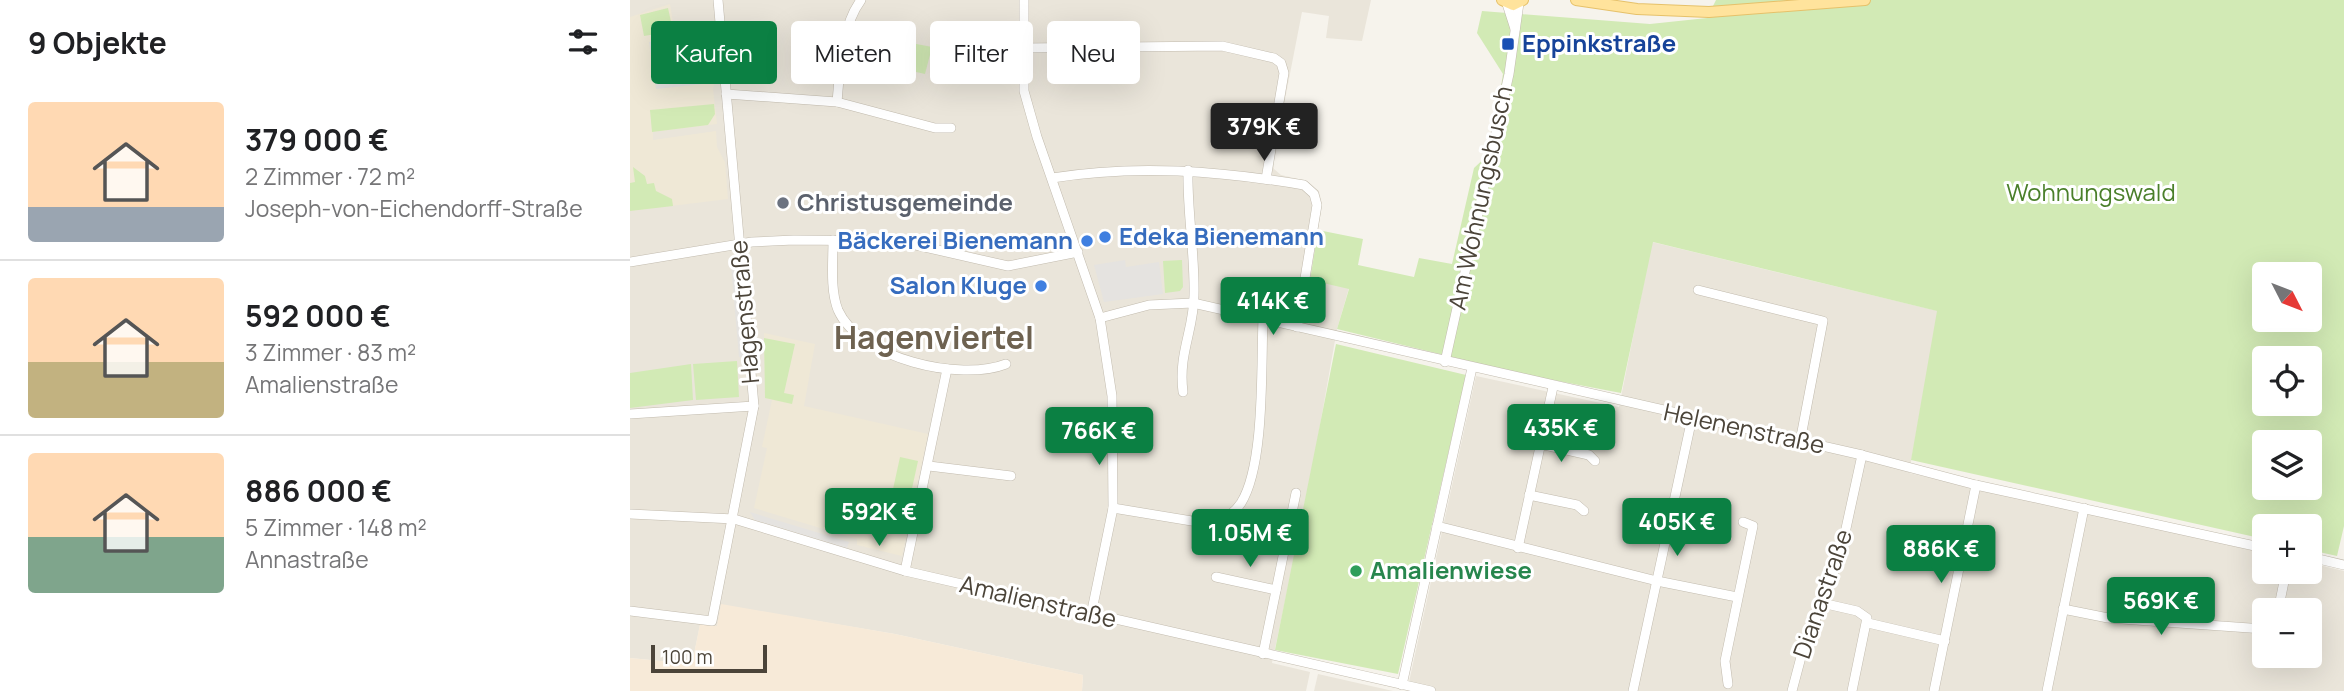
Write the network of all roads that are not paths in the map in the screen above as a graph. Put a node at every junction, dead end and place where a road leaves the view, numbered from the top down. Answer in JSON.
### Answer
{"nodes":[{"id":1,"x":718,"y":0,"type":"edge"},
{"id":2,"x":861,"y":0,"type":"edge"},
{"id":3,"x":1012,"y":0,"type":"edge"},
{"id":4,"x":1576,"y":0,"type":"edge"},
{"id":5,"x":1865,"y":0,"type":"edge"},
{"id":6,"x":1023,"y":1,"type":"edge"},
{"id":7,"x":1513,"y":2,"type":"edge"},
{"id":8,"x":1023,"y":21,"type":"edge"},
{"id":9,"x":1033,"y":48,"type":"edge"},
{"id":10,"x":1024,"y":84,"type":"edge"},
{"id":11,"x":726,"y":94,"type":"junction"},
{"id":12,"x":837,"y":102,"type":"junction"},
{"id":13,"x":951,"y":128,"type":"dead end"},
{"id":14,"x":1188,"y":170,"type":"junction"},
{"id":15,"x":1052,"y":178,"type":"junction"},
{"id":16,"x":1266,"y":178,"type":"junction"},
{"id":17,"x":833,"y":240,"type":"junction"},
{"id":18,"x":739,"y":244,"type":"junction"},
{"id":19,"x":1078,"y":252,"type":"junction"},
{"id":20,"x":630,"y":262,"type":"edge"},
{"id":21,"x":1698,"y":290,"type":"dead end"},
{"id":22,"x":1193,"y":303,"type":"junction"},
{"id":23,"x":1100,"y":318,"type":"junction"},
{"id":24,"x":1263,"y":319,"type":"junction"},
{"id":25,"x":1297,"y":327,"type":"junction"},
{"id":26,"x":1445,"y":362,"type":"junction"},
{"id":27,"x":1006,"y":364,"type":"dead end"},
{"id":28,"x":1472,"y":368,"type":"junction"},
{"id":29,"x":947,"y":369,"type":"junction"},
{"id":30,"x":1553,"y":387,"type":"junction"},
{"id":31,"x":1183,"y":392,"type":"dead end"},
{"id":32,"x":754,"y":406,"type":"junction"},
{"id":33,"x":630,"y":414,"type":"edge"},
{"id":34,"x":1692,"y":418,"type":"junction"},
{"id":35,"x":1800,"y":442,"type":"junction"},
{"id":36,"x":1540,"y":444,"type":"junction"},
{"id":37,"x":1862,"y":455,"type":"junction"},
{"id":38,"x":1595,"y":461,"type":"dead end"},
{"id":39,"x":929,"y":466,"type":"junction"},
{"id":40,"x":1012,"y":476,"type":"dead end"},
{"id":41,"x":1976,"y":485,"type":"junction"},
{"id":42,"x":1296,"y":493,"type":"dead end"},
{"id":43,"x":1529,"y":495,"type":"junction"},
{"id":44,"x":1113,"y":508,"type":"junction"},
{"id":45,"x":2084,"y":508,"type":"junction"},
{"id":46,"x":1584,"y":511,"type":"dead end"},
{"id":47,"x":630,"y":514,"type":"edge"},
{"id":48,"x":734,"y":519,"type":"junction"},
{"id":49,"x":1743,"y":522,"type":"dead end"},
{"id":50,"x":1437,"y":526,"type":"junction"},
{"id":51,"x":2252,"y":545,"type":"edge"},
{"id":52,"x":1518,"y":548,"type":"junction"},
{"id":53,"x":2322,"y":560,"type":"edge"},
{"id":54,"x":2344,"y":565,"type":"edge"},
{"id":55,"x":905,"y":571,"type":"junction"},
{"id":56,"x":1216,"y":577,"type":"dead end"},
{"id":57,"x":1657,"y":581,"type":"junction"},
{"id":58,"x":1276,"y":590,"type":"junction"},
{"id":59,"x":1737,"y":597,"type":"junction"},
{"id":60,"x":1822,"y":603,"type":"junction"},
{"id":61,"x":2063,"y":609,"type":"junction"},
{"id":62,"x":630,"y":611,"type":"edge"},
{"id":63,"x":1091,"y":615,"type":"junction"},
{"id":64,"x":1868,"y":623,"type":"junction"},
{"id":65,"x":2252,"y":628,"type":"edge"},
{"id":66,"x":1945,"y":641,"type":"junction"},
{"id":67,"x":1263,"y":654,"type":"junction"},
{"id":68,"x":1728,"y":684,"type":"dead end"},
{"id":69,"x":1402,"y":685,"type":"junction"},
{"id":70,"x":1430,"y":691,"type":"edge"},
{"id":71,"x":1633,"y":691,"type":"edge"},
{"id":72,"x":1791,"y":691,"type":"edge"},
{"id":73,"x":1852,"y":691,"type":"edge"},
{"id":74,"x":1934,"y":691,"type":"edge"},
{"id":75,"x":2047,"y":691,"type":"edge"}],
"edges":[{"from":1,"to":11,"type":"street","name":"Hagenstraße"},
{"from":2,"to":12,"type":"street"},
{"from":3,"to":6,"type":"street"},
{"from":4,"to":5,"type":"main road"},
{"from":6,"to":8,"type":"street"},
{"from":7,"to":26,"type":"street","name":"Am Wohnungsbusch"},
{"from":9,"to":16,"type":"street"},
{"from":10,"to":15,"type":"street"},
{"from":11,"to":12,"type":"street"},
{"from":11,"to":18,"type":"street","name":"Hagenstraße"},
{"from":12,"to":13,"type":"street"},
{"from":14,"to":15,"type":"street"},
{"from":14,"to":16,"type":"street"},
{"from":14,"to":22,"type":"street"},
{"from":15,"to":19,"type":"street"},
{"from":16,"to":25,"type":"street"},
{"from":17,"to":18,"type":"street"},
{"from":17,"to":19,"type":"street"},
{"from":17,"to":29,"type":"street"},
{"from":18,"to":20,"type":"street"},
{"from":18,"to":32,"type":"street","name":"Hagenstraße"},
{"from":19,"to":23,"type":"street"},
{"from":21,"to":35,"type":"street"},
{"from":22,"to":23,"type":"street","name":"Helenenstraße"},
{"from":22,"to":24,"type":"street","name":"Helenenstraße"},
{"from":22,"to":31,"type":"street"},
{"from":23,"to":44,"type":"street"},
{"from":24,"to":25,"type":"street","name":"Helenenstraße"},
{"from":24,"to":44,"type":"street"},
{"from":25,"to":26,"type":"street","name":"Helenenstraße"},
{"from":26,"to":28,"type":"street","name":"Helenenstraße"},
{"from":27,"to":29,"type":"street"},
{"from":28,"to":30,"type":"street","name":"Helenenstraße"},
{"from":28,"to":50,"type":"street"},
{"from":29,"to":39,"type":"street"},
{"from":30,"to":34,"type":"street","name":"Helenenstraße"},
{"from":30,"to":36,"type":"street"},
{"from":32,"to":33,"type":"street"},
{"from":32,"to":48,"type":"street","name":"Hagenstraße"},
{"from":34,"to":35,"type":"street","name":"Helenenstraße"},
{"from":34,"to":57,"type":"street"},
{"from":35,"to":37,"type":"street","name":"Helenenstraße"},
{"from":36,"to":38,"type":"street"},
{"from":36,"to":43,"type":"street"},
{"from":37,"to":41,"type":"street","name":"Helenenstraße"},
{"from":37,"to":60,"type":"street","name":"Dianastraße"},
{"from":39,"to":40,"type":"street"},
{"from":39,"to":55,"type":"street"},
{"from":41,"to":45,"type":"street","name":"Helenenstraße"},
{"from":41,"to":66,"type":"street"},
{"from":42,"to":58,"type":"street"},
{"from":43,"to":46,"type":"street"},
{"from":43,"to":52,"type":"street"},
{"from":44,"to":63,"type":"street"},
{"from":45,"to":51,"type":"street","name":"Helenenstraße"},
{"from":45,"to":61,"type":"street"},
{"from":47,"to":48,"type":"street","name":"Amalienstraße"},
{"from":48,"to":55,"type":"street","name":"Amalienstraße"},
{"from":48,"to":62,"type":"street","name":"Hagenstraße"},
{"from":49,"to":59,"type":"street"},
{"from":50,"to":52,"type":"street"},
{"from":50,"to":69,"type":"street"},
{"from":52,"to":57,"type":"street"},
{"from":53,"to":54,"type":"street"},
{"from":55,"to":63,"type":"street","name":"Amalienstraße"},
{"from":56,"to":58,"type":"street"},
{"from":57,"to":59,"type":"street"},
{"from":57,"to":71,"type":"street"},
{"from":58,"to":67,"type":"street"},
{"from":59,"to":68,"type":"street"},
{"from":60,"to":64,"type":"street"},
{"from":60,"to":72,"type":"street","name":"Dianastraße"},
{"from":61,"to":65,"type":"street"},
{"from":61,"to":75,"type":"street"},
{"from":63,"to":67,"type":"street","name":"Amalienstraße"},
{"from":64,"to":66,"type":"street"},
{"from":64,"to":73,"type":"street"},
{"from":66,"to":74,"type":"street"},
{"from":67,"to":69,"type":"street","name":"Amalienstraße"},
{"from":69,"to":70,"type":"street","name":"Amalienstraße"}]}
